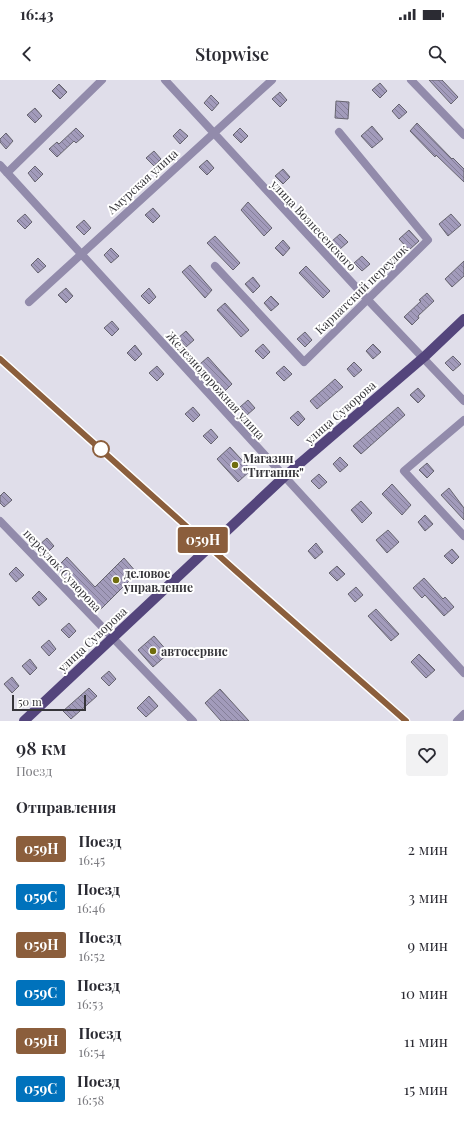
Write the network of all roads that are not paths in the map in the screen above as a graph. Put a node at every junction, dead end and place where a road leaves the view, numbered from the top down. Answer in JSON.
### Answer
{"nodes":[{"id":1,"x":102,"y":80,"type":"edge"},
{"id":2,"x":165,"y":80,"type":"edge"},
{"id":3,"x":272,"y":80,"type":"edge"},
{"id":4,"x":411,"y":80,"type":"edge"},
{"id":5,"x":340,"y":132,"type":"dead end"},
{"id":6,"x":214,"y":134,"type":"junction"},
{"id":7,"x":464,"y":135,"type":"edge"},
{"id":8,"x":0,"y":165,"type":"edge"},
{"id":9,"x":6,"y":173,"type":"junction"},
{"id":10,"x":80,"y":254,"type":"junction"},
{"id":11,"x":215,"y":266,"type":"dead end"},
{"id":12,"x":367,"y":299,"type":"junction"},
{"id":13,"x":29,"y":302,"type":"dead end"},
{"id":14,"x":464,"y":319,"type":"edge"},
{"id":15,"x":424,"y":357,"type":"junction"},
{"id":16,"x":464,"y":401,"type":"edge"},
{"id":17,"x":464,"y":420,"type":"edge"},
{"id":18,"x":284,"y":477,"type":"junction"},
{"id":19,"x":0,"y":521,"type":"edge"},
{"id":20,"x":464,"y":536,"type":"edge"},
{"id":21,"x":112,"y":638,"type":"junction"},
{"id":22,"x":464,"y":673,"type":"edge"},
{"id":23,"x":464,"y":714,"type":"edge"},
{"id":24,"x":24,"y":721,"type":"edge"},
{"id":25,"x":193,"y":721,"type":"edge"},
{"id":26,"x":457,"y":721,"type":"edge"}],
"edges":[{"from":1,"to":9,"type":"street"},
{"from":2,"to":6,"type":"street","name":"улица Вознесенского"},
{"from":3,"to":6,"type":"street","name":"Амурская улица"},
{"from":4,"to":7,"type":"street"},
{"from":5,"to":12,"type":"street","name":"Карпатский переулок"},
{"from":6,"to":10,"type":"street","name":"Амурская улица"},
{"from":6,"to":12,"type":"street","name":"улица Вознесенского"},
{"from":8,"to":9,"type":"street","name":"Железнодорожная улица"},
{"from":9,"to":10,"type":"street","name":"Железнодорожная улица"},
{"from":10,"to":13,"type":"street","name":"Амурская улица"},
{"from":10,"to":18,"type":"street","name":"Железнодорожная улица"},
{"from":11,"to":12,"type":"street","name":"Карпатский переулок"},
{"from":12,"to":15,"type":"street","name":"улица Вознесенского"},
{"from":14,"to":15,"type":"main road","name":"улица Суворова"},
{"from":15,"to":16,"type":"street","name":"улица Вознесенского"},
{"from":15,"to":18,"type":"main road","name":"улица Суворова"},
{"from":17,"to":20,"type":"street"},
{"from":18,"to":21,"type":"main road","name":"улица Суворова"},
{"from":18,"to":22,"type":"street","name":"Железнодорожная улица"},
{"from":19,"to":21,"type":"street","name":"переулок Суворова"},
{"from":21,"to":24,"type":"main road","name":"улица Суворова"},
{"from":21,"to":25,"type":"street","name":"переулок Суворова"},
{"from":23,"to":26,"type":"street"}]}
